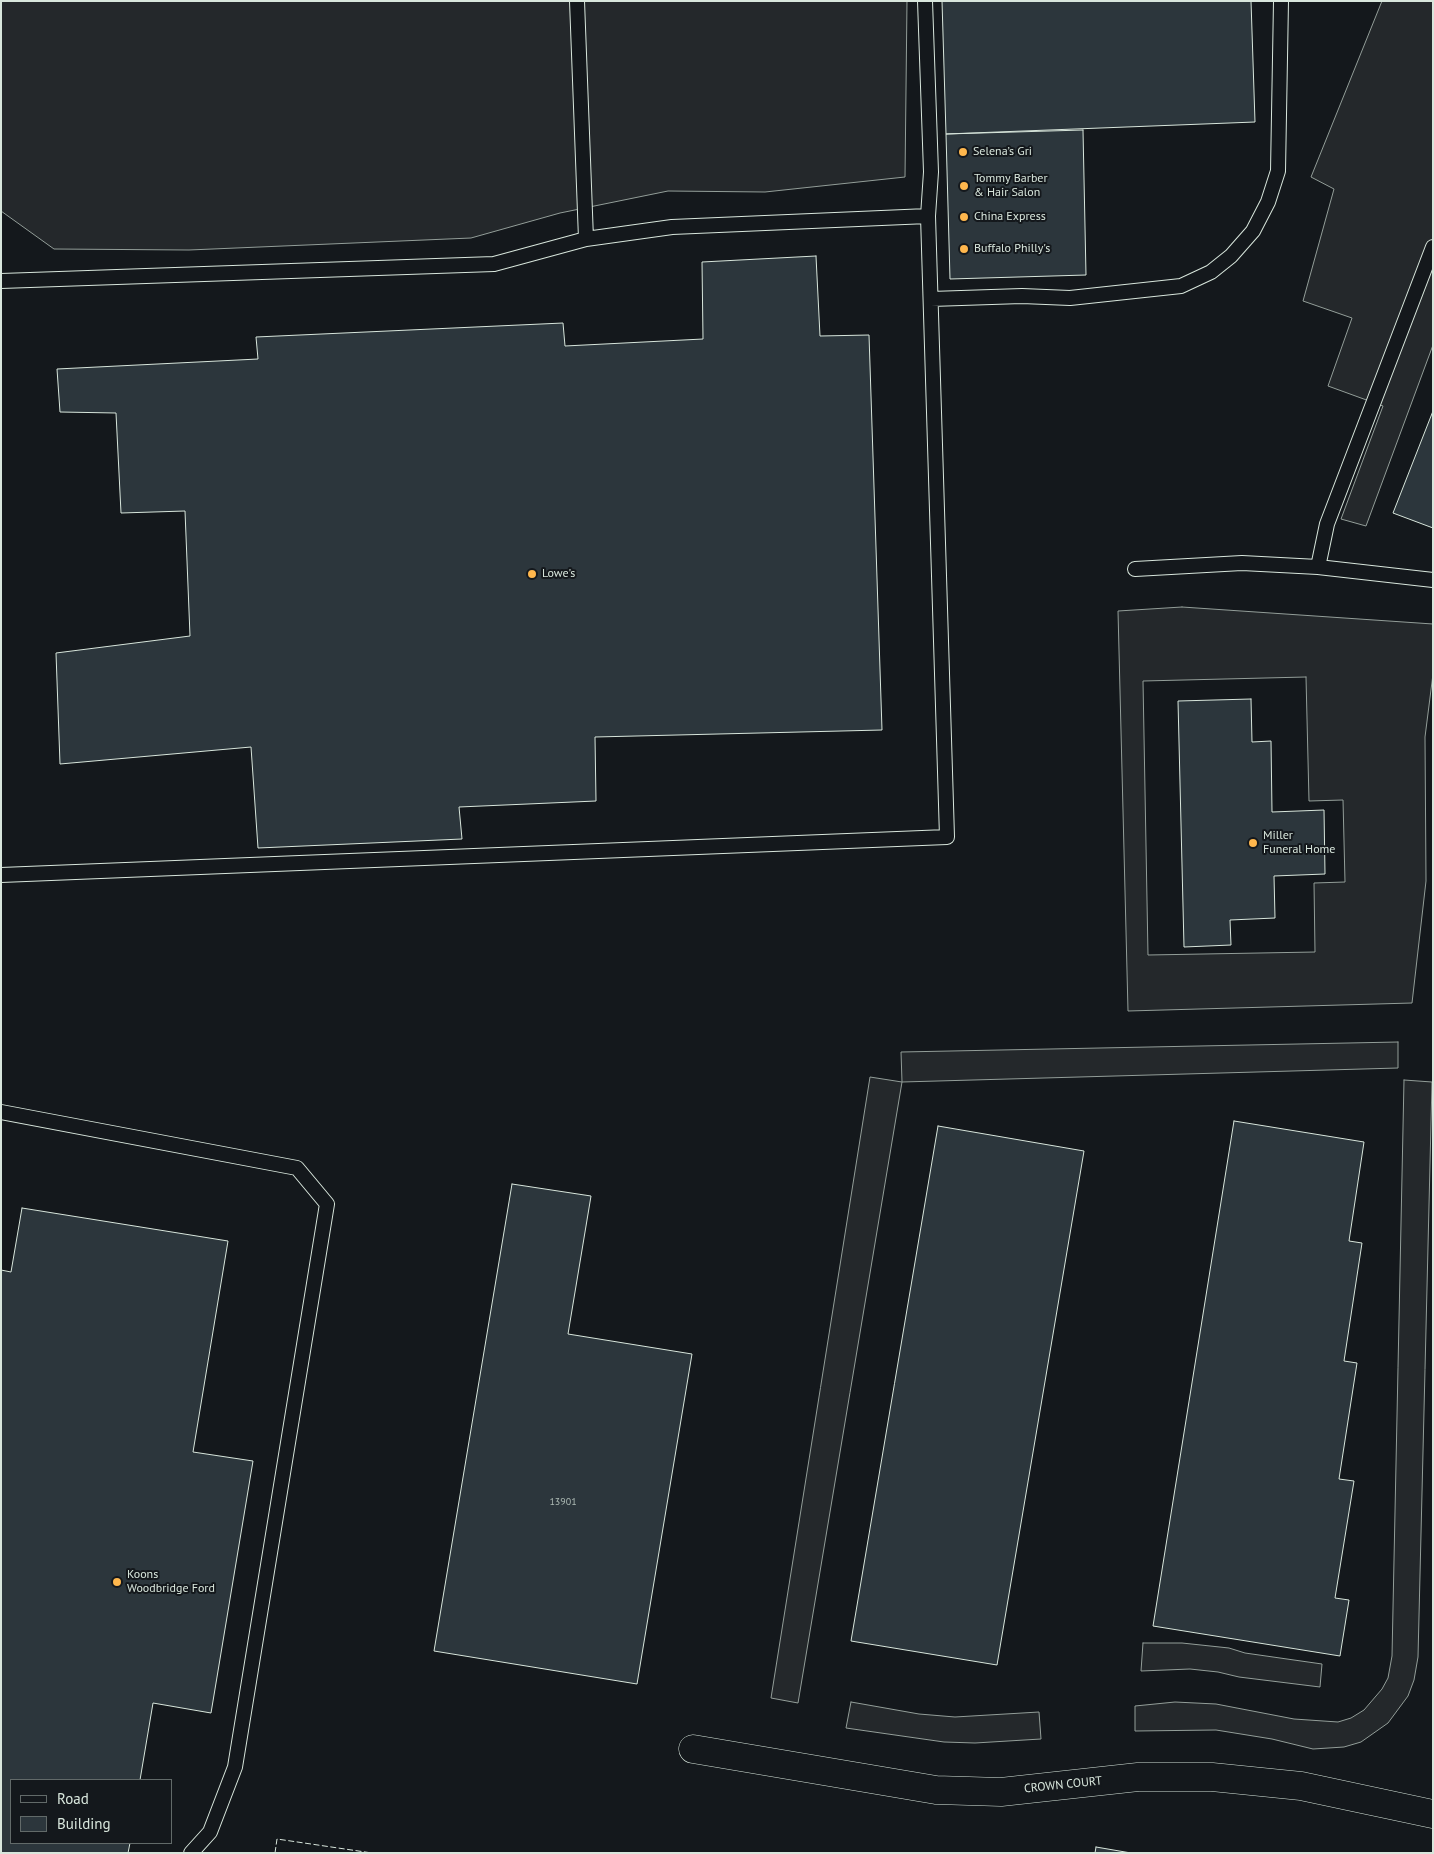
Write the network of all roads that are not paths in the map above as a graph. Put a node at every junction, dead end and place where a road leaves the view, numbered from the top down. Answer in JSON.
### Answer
{"nodes":[{"id":1,"x":578,"y":1,"type":"edge"},
{"id":2,"x":925,"y":1,"type":"edge"},
{"id":3,"x":1281,"y":1,"type":"edge"},
{"id":4,"x":928,"y":216,"type":"junction"},
{"id":5,"x":586,"y":239,"type":"junction"},
{"id":6,"x":1433,"y":247,"type":"edge"},
{"id":7,"x":1,"y":281,"type":"edge"},
{"id":8,"x":931,"y":300,"type":"junction"},
{"id":9,"x":1318,"y":567,"type":"junction"},
{"id":10,"x":1134,"y":569,"type":"dead end"},
{"id":11,"x":1433,"y":580,"type":"edge"},
{"id":12,"x":1,"y":875,"type":"edge"},
{"id":13,"x":1,"y":1112,"type":"edge"},
{"id":14,"x":693,"y":1749,"type":"dead end"},
{"id":15,"x":1433,"y":1814,"type":"edge"},
{"id":16,"x":191,"y":1853,"type":"edge"}],
"edges":[{"from":1,"to":5,"type":"lane"},
{"from":2,"to":4,"type":"lane"},
{"from":3,"to":8,"type":"lane"},
{"from":4,"to":5,"type":"lane"},
{"from":4,"to":8,"type":"lane"},
{"from":5,"to":7,"type":"lane"},
{"from":6,"to":9,"type":"lane"},
{"from":8,"to":12,"type":"lane"},
{"from":9,"to":10,"type":"lane"},
{"from":9,"to":11,"type":"lane"},
{"from":13,"to":16,"type":"lane"},
{"from":14,"to":15,"type":"street","name":"CROWN COURT"}]}
